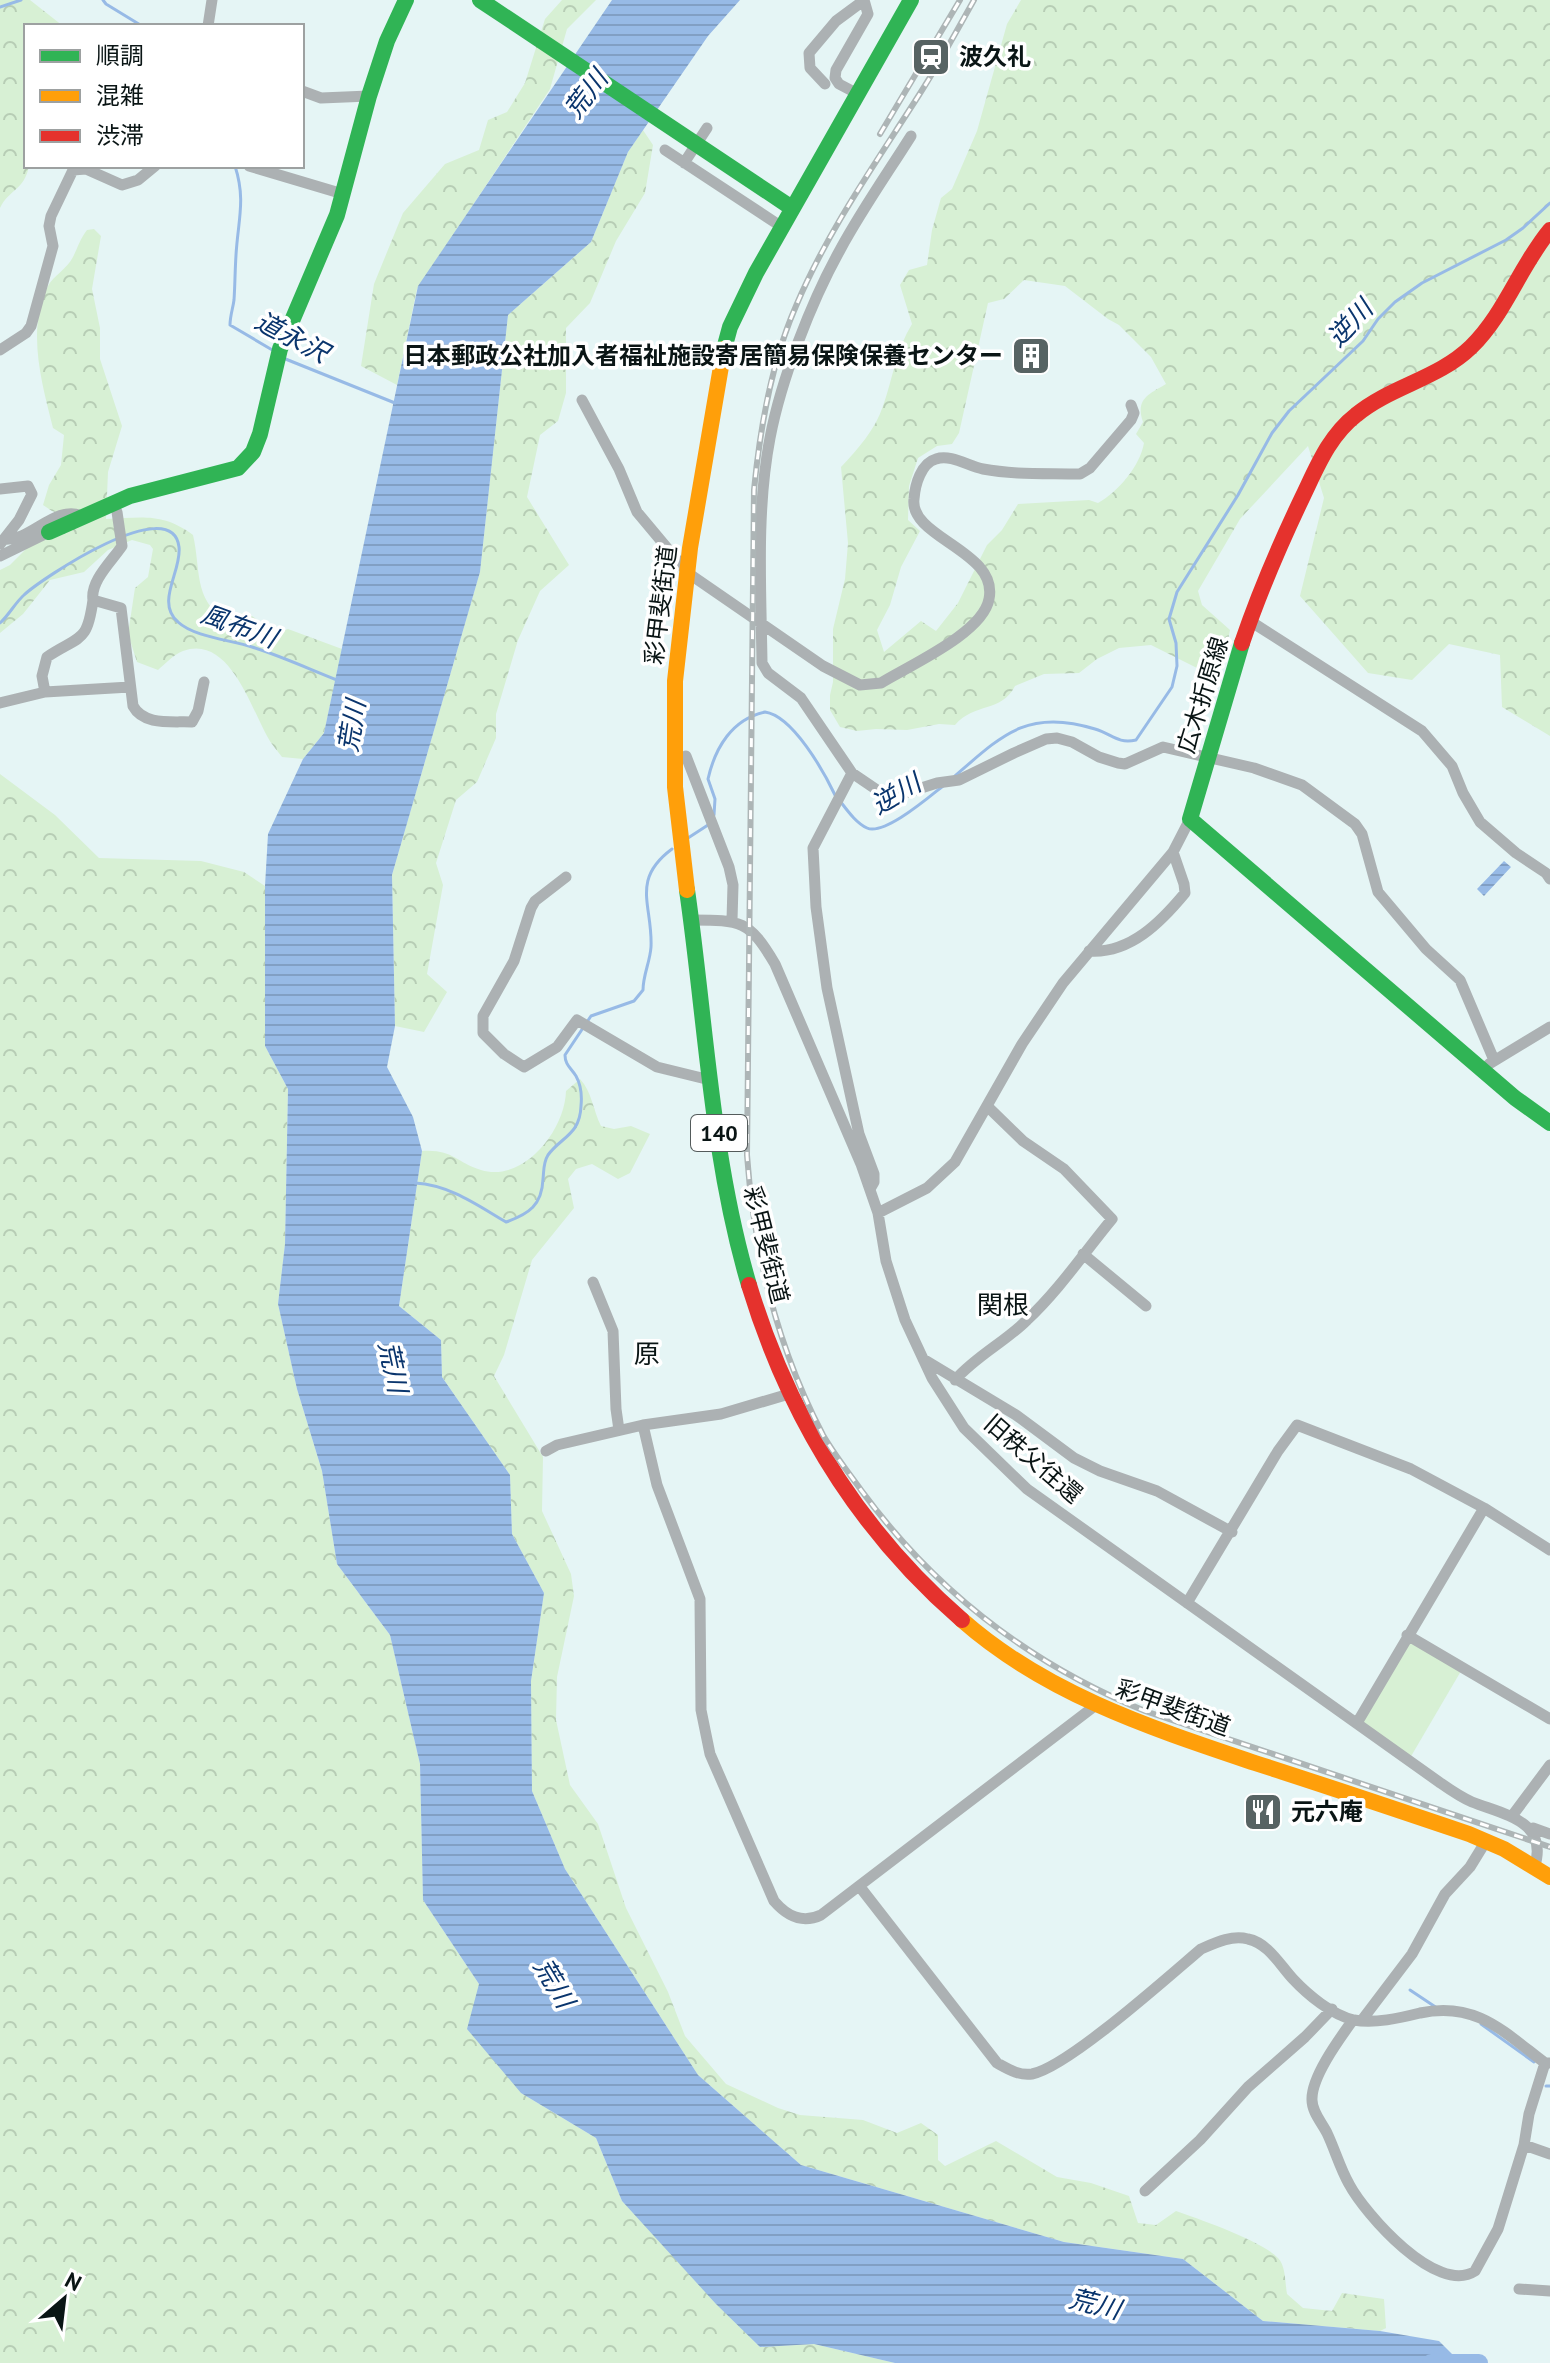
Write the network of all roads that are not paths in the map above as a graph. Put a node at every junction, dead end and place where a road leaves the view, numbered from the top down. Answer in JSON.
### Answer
{"nodes":[{"id":1,"x":212,"y":0,"type":"edge"},
{"id":2,"x":406,"y":0,"type":"edge"},
{"id":3,"x":480,"y":0,"type":"edge"},
{"id":4,"x":864,"y":0,"type":"edge"},
{"id":5,"x":911,"y":0,"type":"edge"},
{"id":6,"x":208,"y":24,"type":"edge"},
{"id":7,"x":825,"y":84,"type":"dead end"},
{"id":8,"x":304,"y":92,"type":"edge"},
{"id":9,"x":858,"y":94,"type":"junction"},
{"id":10,"x":369,"y":96,"type":"junction"},
{"id":11,"x":707,"y":128,"type":"dead end"},
{"id":12,"x":911,"y":136,"type":"dead end"},
{"id":13,"x":665,"y":150,"type":"dead end"},
{"id":14,"x":684,"y":163,"type":"junction"},
{"id":15,"x":153,"y":168,"type":"edge"},
{"id":16,"x":256,"y":168,"type":"edge"},
{"id":17,"x":343,"y":194,"type":"junction"},
{"id":18,"x":792,"y":208,"type":"junction"},
{"id":19,"x":782,"y":227,"type":"junction"},
{"id":20,"x":1550,"y":230,"type":"edge"},
{"id":21,"x":0,"y":350,"type":"edge"},
{"id":22,"x":582,"y":400,"type":"dead end"},
{"id":23,"x":1131,"y":405,"type":"dead end"},
{"id":24,"x":167,"y":486,"type":"junction"},
{"id":25,"x":0,"y":489,"type":"edge"},
{"id":26,"x":117,"y":512,"type":"junction"},
{"id":27,"x":90,"y":513,"type":"junction"},
{"id":28,"x":49,"y":532,"type":"joint"},
{"id":29,"x":2,"y":541,"type":"edge"},
{"id":30,"x":0,"y":556,"type":"edge"},
{"id":31,"x":688,"y":573,"type":"junction"},
{"id":32,"x":93,"y":600,"type":"junction"},
{"id":33,"x":1250,"y":621,"type":"junction"},
{"id":34,"x":761,"y":622,"type":"junction"},
{"id":35,"x":204,"y":682,"type":"dead end"},
{"id":36,"x":130,"y":687,"type":"junction"},
{"id":37,"x":45,"y":692,"type":"junction"},
{"id":38,"x":0,"y":703,"type":"edge"},
{"id":39,"x":686,"y":756,"type":"dead end"},
{"id":40,"x":1209,"y":758,"type":"junction"},
{"id":41,"x":852,"y":773,"type":"junction"},
{"id":42,"x":1190,"y":819,"type":"junction"},
{"id":43,"x":1173,"y":852,"type":"junction"},
{"id":44,"x":566,"y":877,"type":"dead end"},
{"id":45,"x":1550,"y":879,"type":"edge"},
{"id":46,"x":692,"y":920,"type":"junction"},
{"id":47,"x":732,"y":920,"type":"junction"},
{"id":48,"x":1089,"y":951,"type":"junction"},
{"id":49,"x":1550,"y":1027,"type":"edge"},
{"id":50,"x":1488,"y":1064,"type":"junction"},
{"id":51,"x":710,"y":1080,"type":"junction"},
{"id":52,"x":987,"y":1106,"type":"junction"},
{"id":53,"x":1550,"y":1123,"type":"edge"},
{"id":54,"x":870,"y":1189,"type":"junction"},
{"id":55,"x":878,"y":1213,"type":"junction"},
{"id":56,"x":1083,"y":1254,"type":"junction"},
{"id":57,"x":593,"y":1282,"type":"dead end"},
{"id":58,"x":1146,"y":1306,"type":"dead end"},
{"id":59,"x":923,"y":1358,"type":"junction"},
{"id":60,"x":955,"y":1380,"type":"junction"},
{"id":61,"x":789,"y":1394,"type":"junction"},
{"id":62,"x":643,"y":1425,"type":"junction"},
{"id":63,"x":619,"y":1430,"type":"junction"},
{"id":64,"x":546,"y":1451,"type":"dead end"},
{"id":65,"x":1484,"y":1508,"type":"junction"},
{"id":66,"x":1232,"y":1532,"type":"junction"},
{"id":67,"x":1550,"y":1550,"type":"edge"},
{"id":68,"x":1187,"y":1603,"type":"junction"},
{"id":69,"x":1407,"y":1635,"type":"junction"},
{"id":70,"x":1096,"y":1705,"type":"junction"},
{"id":71,"x":1550,"y":1719,"type":"edge"},
{"id":72,"x":1357,"y":1723,"type":"junction"},
{"id":73,"x":1550,"y":1765,"type":"edge"},
{"id":74,"x":1512,"y":1816,"type":"junction"},
{"id":75,"x":1533,"y":1828,"type":"junction"},
{"id":76,"x":1550,"y":1834,"type":"edge"},
{"id":77,"x":1486,"y":1841,"type":"junction"},
{"id":78,"x":1534,"y":1869,"type":"junction"},
{"id":79,"x":1550,"y":1880,"type":"edge"},
{"id":80,"x":860,"y":1887,"type":"junction"},
{"id":81,"x":1332,"y":2009,"type":"junction"},
{"id":82,"x":1358,"y":2020,"type":"junction"},
{"id":83,"x":1547,"y":2063,"type":"edge"},
{"id":84,"x":1524,"y":2145,"type":"junction"},
{"id":85,"x":1550,"y":2154,"type":"edge"},
{"id":86,"x":1145,"y":2191,"type":"dead end"},
{"id":87,"x":1519,"y":2289,"type":"dead end"},
{"id":88,"x":1550,"y":2291,"type":"edge"}],
"edges":[{"from":1,"to":6,"type":"street"},
{"from":2,"to":10,"type":"main road"},
{"from":3,"to":18,"type":"main road"},
{"from":4,"to":7,"type":"street"},
{"from":4,"to":9,"type":"street"},
{"from":5,"to":9,"type":"main road","name":"彩甲斐街道","number":"140"},
{"from":8,"to":10,"type":"street"},
{"from":9,"to":18,"type":"main road","name":"彩甲斐街道","number":"140"},
{"from":10,"to":17,"type":"main road"},
{"from":11,"to":14,"type":"street"},
{"from":12,"to":34,"type":"street"},
{"from":13,"to":14,"type":"street"},
{"from":14,"to":19,"type":"street"},
{"from":15,"to":21,"type":"street"},
{"from":16,"to":17,"type":"street"},
{"from":17,"to":24,"type":"main road"},
{"from":18,"to":19,"type":"main road","name":"彩甲斐街道","number":"140"},
{"from":19,"to":31,"type":"main road","name":"彩甲斐街道","number":"140"},
{"from":20,"to":33,"type":"main road","name":"広木折原線"},
{"from":22,"to":31,"type":"street"},
{"from":23,"to":34,"type":"street"},
{"from":24,"to":26,"type":"street"},
{"from":24,"to":27,"type":"main road"},
{"from":25,"to":29,"type":"street"},
{"from":26,"to":27,"type":"street"},
{"from":26,"to":32,"type":"street"},
{"from":27,"to":28,"type":"main road"},
{"from":27,"to":29,"type":"street"},
{"from":28,"to":30,"type":"street"},
{"from":31,"to":34,"type":"street"},
{"from":31,"to":46,"type":"main road","name":"彩甲斐街道","number":"140"},
{"from":32,"to":36,"type":"street"},
{"from":32,"to":37,"type":"street"},
{"from":33,"to":40,"type":"main road","name":"広木折原線"},
{"from":33,"to":45,"type":"street"},
{"from":34,"to":41,"type":"street"},
{"from":35,"to":36,"type":"street"},
{"from":36,"to":37,"type":"street"},
{"from":37,"to":38,"type":"street"},
{"from":39,"to":47,"type":"street"},
{"from":40,"to":41,"type":"street"},
{"from":40,"to":42,"type":"main road","name":"広木折原線"},
{"from":40,"to":50,"type":"street"},
{"from":41,"to":54,"type":"street"},
{"from":42,"to":43,"type":"street"},
{"from":42,"to":50,"type":"main road"},
{"from":43,"to":48,"type":"street"},
{"from":43,"to":48,"type":"street"},
{"from":44,"to":51,"type":"street"},
{"from":46,"to":47,"type":"street"},
{"from":46,"to":51,"type":"main road","name":"彩甲斐街道","number":"140"},
{"from":47,"to":54,"type":"street","name":"旧秩父往還"},
{"from":48,"to":52,"type":"street"},
{"from":49,"to":50,"type":"street"},
{"from":50,"to":53,"type":"main road"},
{"from":51,"to":61,"type":"main road","name":"彩甲斐街道","number":"140"},
{"from":52,"to":55,"type":"street"},
{"from":52,"to":56,"type":"street"},
{"from":54,"to":55,"type":"street","name":"旧秩父往還"},
{"from":55,"to":59,"type":"street","name":"旧秩父往還"},
{"from":56,"to":58,"type":"street"},
{"from":56,"to":60,"type":"street"},
{"from":57,"to":63,"type":"street"},
{"from":59,"to":60,"type":"street"},
{"from":59,"to":68,"type":"street","name":"旧秩父往還"},
{"from":60,"to":66,"type":"street"},
{"from":61,"to":62,"type":"street"},
{"from":61,"to":70,"type":"main road","name":"彩甲斐街道","number":"140"},
{"from":62,"to":63,"type":"street"},
{"from":62,"to":80,"type":"street"},
{"from":63,"to":64,"type":"street"},
{"from":65,"to":66,"type":"street"},
{"from":65,"to":67,"type":"street"},
{"from":65,"to":69,"type":"street"},
{"from":66,"to":68,"type":"street"},
{"from":68,"to":72,"type":"street","name":"旧秩父往還"},
{"from":69,"to":71,"type":"street"},
{"from":69,"to":72,"type":"street"},
{"from":70,"to":77,"type":"main road","name":"彩甲斐街道","number":"140"},
{"from":70,"to":80,"type":"street"},
{"from":72,"to":74,"type":"street","name":"旧秩父往還"},
{"from":73,"to":74,"type":"street"},
{"from":74,"to":75,"type":"street","name":"旧秩父往還"},
{"from":75,"to":76,"type":"street","name":"旧秩父往還"},
{"from":75,"to":78,"type":"street"},
{"from":77,"to":78,"type":"main road","name":"彩甲斐街道","number":"140"},
{"from":77,"to":82,"type":"street"},
{"from":78,"to":79,"type":"main road","name":"彩甲斐街道","number":"140"},
{"from":80,"to":81,"type":"street"},
{"from":81,"to":82,"type":"street"},
{"from":81,"to":86,"type":"street"},
{"from":82,"to":83,"type":"street"},
{"from":82,"to":84,"type":"street"},
{"from":83,"to":84,"type":"street"},
{"from":84,"to":85,"type":"street"},
{"from":87,"to":88,"type":"street"}]}
